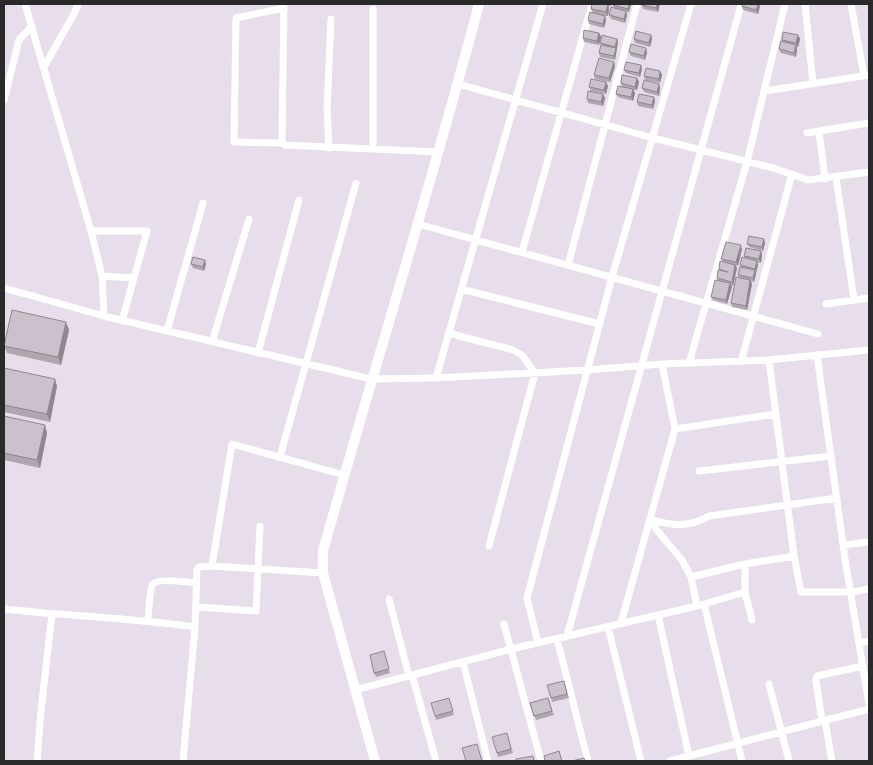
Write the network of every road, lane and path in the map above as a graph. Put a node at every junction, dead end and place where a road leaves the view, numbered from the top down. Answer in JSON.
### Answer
{"nodes":[{"id":1,"x":25,"y":4,"type":"edge"},
{"id":2,"x":78,"y":4,"type":"edge"},
{"id":3,"x":479,"y":4,"type":"edge"},
{"id":4,"x":543,"y":4,"type":"edge"},
{"id":5,"x":592,"y":4,"type":"edge"},
{"id":6,"x":637,"y":4,"type":"edge"},
{"id":7,"x":691,"y":4,"type":"edge"},
{"id":8,"x":785,"y":4,"type":"edge"},
{"id":9,"x":806,"y":4,"type":"edge"},
{"id":10,"x":851,"y":4,"type":"edge"},
{"id":11,"x":284,"y":6,"type":"edge"},
{"id":12,"x":741,"y":6,"type":"edge"},
{"id":13,"x":373,"y":9,"type":"dead end"},
{"id":14,"x":331,"y":19,"type":"dead end"},
{"id":15,"x":32,"y":26,"type":"junction"},
{"id":16,"x":44,"y":67,"type":"junction"},
{"id":17,"x":867,"y":76,"type":"edge"},
{"id":18,"x":813,"y":83,"type":"junction"},
{"id":19,"x":458,"y":84,"type":"junction"},
{"id":20,"x":765,"y":91,"type":"junction"},
{"id":21,"x":4,"y":100,"type":"edge"},
{"id":22,"x":515,"y":100,"type":"junction"},
{"id":23,"x":561,"y":113,"type":"junction"},
{"id":24,"x":869,"y":123,"type":"edge"},
{"id":25,"x":605,"y":125,"type":"junction"},
{"id":26,"x":819,"y":131,"type":"junction"},
{"id":27,"x":807,"y":133,"type":"dead end"},
{"id":28,"x":653,"y":138,"type":"junction"},
{"id":29,"x":283,"y":143,"type":"junction"},
{"id":30,"x":329,"y":148,"type":"junction"},
{"id":31,"x":373,"y":150,"type":"junction"},
{"id":32,"x":700,"y":150,"type":"junction"},
{"id":33,"x":438,"y":152,"type":"junction"},
{"id":34,"x":747,"y":162,"type":"junction"},
{"id":35,"x":869,"y":172,"type":"edge"},
{"id":36,"x":792,"y":174,"type":"junction"},
{"id":37,"x":836,"y":177,"type":"junction"},
{"id":38,"x":825,"y":179,"type":"junction"},
{"id":39,"x":356,"y":183,"type":"dead end"},
{"id":40,"x":299,"y":200,"type":"dead end"},
{"id":41,"x":203,"y":203,"type":"dead end"},
{"id":42,"x":249,"y":220,"type":"dead end"},
{"id":43,"x":418,"y":224,"type":"junction"},
{"id":44,"x":91,"y":231,"type":"junction"},
{"id":45,"x":474,"y":240,"type":"junction"},
{"id":46,"x":522,"y":252,"type":"junction"},
{"id":47,"x":568,"y":265,"type":"junction"},
{"id":48,"x":102,"y":276,"type":"junction"},
{"id":49,"x":612,"y":277,"type":"junction"},
{"id":50,"x":134,"y":278,"type":"junction"},
{"id":51,"x":4,"y":288,"type":"edge"},
{"id":52,"x":461,"y":289,"type":"junction"},
{"id":53,"x":661,"y":290,"type":"junction"},
{"id":54,"x":869,"y":298,"type":"edge"},
{"id":55,"x":854,"y":300,"type":"junction"},
{"id":56,"x":707,"y":303,"type":"junction"},
{"id":57,"x":826,"y":304,"type":"dead end"},
{"id":58,"x":104,"y":316,"type":"junction"},
{"id":59,"x":754,"y":317,"type":"junction"},
{"id":60,"x":122,"y":321,"type":"junction"},
{"id":61,"x":599,"y":324,"type":"junction"},
{"id":62,"x":167,"y":331,"type":"junction"},
{"id":63,"x":448,"y":333,"type":"junction"},
{"id":64,"x":818,"y":334,"type":"dead end"},
{"id":65,"x":212,"y":342,"type":"junction"},
{"id":66,"x":869,"y":350,"type":"edge"},
{"id":67,"x":258,"y":353,"type":"junction"},
{"id":68,"x":818,"y":355,"type":"junction"},
{"id":69,"x":769,"y":360,"type":"junction"},
{"id":70,"x":741,"y":362,"type":"junction"},
{"id":71,"x":689,"y":363,"type":"junction"},
{"id":72,"x":306,"y":364,"type":"junction"},
{"id":73,"x":662,"y":364,"type":"junction"},
{"id":74,"x":642,"y":366,"type":"junction"},
{"id":75,"x":586,"y":370,"type":"junction"},
{"id":76,"x":535,"y":372,"type":"junction"},
{"id":77,"x":436,"y":378,"type":"junction"},
{"id":78,"x":371,"y":379,"type":"junction"},
{"id":79,"x":776,"y":414,"type":"junction"},
{"id":80,"x":675,"y":429,"type":"junction"},
{"id":81,"x":831,"y":456,"type":"junction"},
{"id":82,"x":280,"y":457,"type":"junction"},
{"id":83,"x":782,"y":462,"type":"junction"},
{"id":84,"x":699,"y":471,"type":"dead end"},
{"id":85,"x":344,"y":475,"type":"junction"},
{"id":86,"x":837,"y":498,"type":"junction"},
{"id":87,"x":787,"y":504,"type":"junction"},
{"id":88,"x":653,"y":520,"type":"junction"},
{"id":89,"x":260,"y":526,"type":"dead end"},
{"id":90,"x":869,"y":542,"type":"edge"},
{"id":91,"x":844,"y":545,"type":"junction"},
{"id":92,"x":490,"y":546,"type":"dead end"},
{"id":93,"x":794,"y":556,"type":"junction"},
{"id":94,"x":746,"y":564,"type":"junction"},
{"id":95,"x":212,"y":566,"type":"junction"},
{"id":96,"x":258,"y":570,"type":"junction"},
{"id":97,"x":323,"y":573,"type":"junction"},
{"id":98,"x":691,"y":577,"type":"junction"},
{"id":99,"x":196,"y":583,"type":"junction"},
{"id":100,"x":869,"y":589,"type":"edge"},
{"id":101,"x":745,"y":592,"type":"junction"},
{"id":102,"x":851,"y":592,"type":"junction"},
{"id":103,"x":389,"y":599,"type":"dead end"},
{"id":104,"x":700,"y":605,"type":"junction"},
{"id":105,"x":196,"y":607,"type":"junction"},
{"id":106,"x":4,"y":609,"type":"edge"},
{"id":107,"x":52,"y":614,"type":"junction"},
{"id":108,"x":658,"y":615,"type":"junction"},
{"id":109,"x":148,"y":620,"type":"junction"},
{"id":110,"x":752,"y":620,"type":"dead end"},
{"id":111,"x":504,"y":624,"type":"dead end"},
{"id":112,"x":621,"y":624,"type":"junction"},
{"id":113,"x":195,"y":627,"type":"junction"},
{"id":114,"x":608,"y":627,"type":"junction"},
{"id":115,"x":567,"y":636,"type":"junction"},
{"id":116,"x":557,"y":639,"type":"junction"},
{"id":117,"x":869,"y":642,"type":"edge"},
{"id":118,"x":538,"y":643,"type":"junction"},
{"id":119,"x":859,"y":643,"type":"junction"},
{"id":120,"x":511,"y":649,"type":"junction"},
{"id":121,"x":462,"y":662,"type":"junction"},
{"id":122,"x":863,"y":666,"type":"junction"},
{"id":123,"x":411,"y":675,"type":"junction"},
{"id":124,"x":769,"y":684,"type":"dead end"},
{"id":125,"x":354,"y":690,"type":"junction"},
{"id":126,"x":868,"y":692,"type":"edge"},
{"id":127,"x":869,"y":704,"type":"edge"},
{"id":128,"x":869,"y":709,"type":"edge"},
{"id":129,"x":824,"y":721,"type":"junction"},
{"id":130,"x":781,"y":732,"type":"junction"},
{"id":131,"x":738,"y":744,"type":"junction"},
{"id":132,"x":686,"y":758,"type":"edge"},
{"id":133,"x":37,"y":761,"type":"edge"},
{"id":134,"x":183,"y":761,"type":"edge"},
{"id":135,"x":374,"y":761,"type":"edge"},
{"id":136,"x":436,"y":761,"type":"edge"},
{"id":137,"x":488,"y":761,"type":"edge"},
{"id":138,"x":540,"y":761,"type":"edge"},
{"id":139,"x":588,"y":761,"type":"edge"},
{"id":140,"x":641,"y":761,"type":"edge"},
{"id":141,"x":670,"y":761,"type":"edge"},
{"id":142,"x":742,"y":761,"type":"edge"},
{"id":143,"x":790,"y":761,"type":"edge"},
{"id":144,"x":832,"y":761,"type":"edge"}],
"edges":[{"from":1,"to":15,"type":"street"},
{"from":2,"to":16,"type":"street"},
{"from":3,"to":19,"type":"main road"},
{"from":4,"to":22,"type":"street"},
{"from":5,"to":23,"type":"street"},
{"from":6,"to":25,"type":"street"},
{"from":7,"to":28,"type":"street"},
{"from":8,"to":20,"type":"street"},
{"from":9,"to":18,"type":"street"},
{"from":10,"to":17,"type":"street"},
{"from":11,"to":29,"type":"street"},
{"from":11,"to":29,"type":"street"},
{"from":12,"to":32,"type":"street"},
{"from":13,"to":31,"type":"street"},
{"from":14,"to":30,"type":"street"},
{"from":15,"to":16,"type":"street"},
{"from":15,"to":21,"type":"street"},
{"from":16,"to":44,"type":"street"},
{"from":17,"to":18,"type":"street"},
{"from":18,"to":20,"type":"street"},
{"from":19,"to":22,"type":"street"},
{"from":19,"to":33,"type":"main road"},
{"from":20,"to":34,"type":"street"},
{"from":22,"to":23,"type":"street"},
{"from":22,"to":45,"type":"street"},
{"from":23,"to":25,"type":"street"},
{"from":23,"to":46,"type":"street"},
{"from":24,"to":26,"type":"street"},
{"from":25,"to":28,"type":"street"},
{"from":25,"to":47,"type":"street"},
{"from":26,"to":27,"type":"street"},
{"from":26,"to":38,"type":"street"},
{"from":28,"to":32,"type":"street"},
{"from":28,"to":49,"type":"street"},
{"from":29,"to":30,"type":"street"},
{"from":30,"to":31,"type":"street"},
{"from":31,"to":33,"type":"street"},
{"from":32,"to":34,"type":"street"},
{"from":32,"to":53,"type":"street"},
{"from":33,"to":43,"type":"main road"},
{"from":34,"to":36,"type":"street"},
{"from":34,"to":56,"type":"street"},
{"from":35,"to":37,"type":"street"},
{"from":36,"to":38,"type":"street"},
{"from":36,"to":59,"type":"street"},
{"from":37,"to":38,"type":"street"},
{"from":37,"to":55,"type":"street"},
{"from":39,"to":72,"type":"street"},
{"from":40,"to":67,"type":"street"},
{"from":41,"to":62,"type":"street"},
{"from":42,"to":65,"type":"street"},
{"from":43,"to":45,"type":"street"},
{"from":43,"to":78,"type":"main road"},
{"from":44,"to":48,"type":"street"},
{"from":44,"to":50,"type":"street"},
{"from":45,"to":46,"type":"street"},
{"from":45,"to":52,"type":"street"},
{"from":46,"to":47,"type":"street"},
{"from":47,"to":49,"type":"street"},
{"from":48,"to":50,"type":"street"},
{"from":48,"to":58,"type":"street"},
{"from":49,"to":53,"type":"street"},
{"from":49,"to":61,"type":"street"},
{"from":50,"to":60,"type":"street"},
{"from":51,"to":58,"type":"street"},
{"from":52,"to":61,"type":"street"},
{"from":52,"to":63,"type":"street"},
{"from":53,"to":56,"type":"street"},
{"from":53,"to":74,"type":"street"},
{"from":54,"to":55,"type":"street"},
{"from":55,"to":57,"type":"street"},
{"from":56,"to":59,"type":"street"},
{"from":56,"to":71,"type":"street"},
{"from":58,"to":60,"type":"street"},
{"from":59,"to":64,"type":"street"},
{"from":59,"to":70,"type":"street"},
{"from":60,"to":62,"type":"street"},
{"from":61,"to":75,"type":"street"},
{"from":62,"to":65,"type":"street"},
{"from":63,"to":76,"type":"street"},
{"from":63,"to":77,"type":"street"},
{"from":65,"to":67,"type":"street"},
{"from":66,"to":68,"type":"street"},
{"from":67,"to":72,"type":"street"},
{"from":68,"to":69,"type":"street"},
{"from":68,"to":81,"type":"street"},
{"from":69,"to":70,"type":"street"},
{"from":69,"to":79,"type":"street"},
{"from":70,"to":71,"type":"street"},
{"from":71,"to":73,"type":"street"},
{"from":72,"to":78,"type":"street"},
{"from":72,"to":82,"type":"street"},
{"from":73,"to":74,"type":"street"},
{"from":73,"to":80,"type":"street"},
{"from":74,"to":75,"type":"street"},
{"from":74,"to":115,"type":"street"},
{"from":75,"to":76,"type":"street"},
{"from":75,"to":118,"type":"street"},
{"from":76,"to":77,"type":"street"},
{"from":76,"to":92,"type":"street"},
{"from":77,"to":78,"type":"street"},
{"from":78,"to":85,"type":"main road"},
{"from":79,"to":80,"type":"street"},
{"from":79,"to":83,"type":"street"},
{"from":80,"to":88,"type":"street"},
{"from":81,"to":83,"type":"street"},
{"from":81,"to":86,"type":"street"},
{"from":82,"to":85,"type":"street"},
{"from":82,"to":95,"type":"street"},
{"from":83,"to":84,"type":"street"},
{"from":83,"to":87,"type":"street"},
{"from":85,"to":97,"type":"main road"},
{"from":86,"to":87,"type":"street"},
{"from":86,"to":91,"type":"street"},
{"from":87,"to":88,"type":"street"},
{"from":87,"to":93,"type":"street"},
{"from":88,"to":98,"type":"street"},
{"from":88,"to":112,"type":"street"},
{"from":89,"to":96,"type":"street"},
{"from":90,"to":91,"type":"street"},
{"from":91,"to":102,"type":"street"},
{"from":93,"to":94,"type":"street"},
{"from":93,"to":102,"type":"street"},
{"from":94,"to":98,"type":"street"},
{"from":94,"to":101,"type":"street"},
{"from":95,"to":96,"type":"street"},
{"from":95,"to":99,"type":"street"},
{"from":96,"to":97,"type":"street"},
{"from":96,"to":105,"type":"street"},
{"from":97,"to":125,"type":"main road"},
{"from":98,"to":104,"type":"street"},
{"from":99,"to":105,"type":"street"},
{"from":99,"to":109,"type":"street"},
{"from":100,"to":102,"type":"street"},
{"from":101,"to":104,"type":"street"},
{"from":101,"to":110,"type":"street"},
{"from":102,"to":119,"type":"street"},
{"from":103,"to":123,"type":"street"},
{"from":104,"to":108,"type":"street"},
{"from":104,"to":131,"type":"street"},
{"from":105,"to":113,"type":"street"},
{"from":106,"to":107,"type":"street"},
{"from":107,"to":109,"type":"street"},
{"from":107,"to":133,"type":"street"},
{"from":108,"to":112,"type":"street"},
{"from":108,"to":132,"type":"street"},
{"from":109,"to":113,"type":"street"},
{"from":111,"to":120,"type":"street"},
{"from":112,"to":114,"type":"street"},
{"from":113,"to":134,"type":"street"},
{"from":114,"to":115,"type":"street"},
{"from":114,"to":140,"type":"street"},
{"from":115,"to":116,"type":"street"},
{"from":116,"to":118,"type":"street"},
{"from":116,"to":139,"type":"street"},
{"from":117,"to":119,"type":"street"},
{"from":118,"to":120,"type":"street"},
{"from":119,"to":122,"type":"street"},
{"from":120,"to":121,"type":"street"},
{"from":120,"to":138,"type":"street"},
{"from":121,"to":123,"type":"street"},
{"from":121,"to":137,"type":"street"},
{"from":122,"to":126,"type":"street"},
{"from":122,"to":129,"type":"street"},
{"from":123,"to":125,"type":"street"},
{"from":123,"to":136,"type":"street"},
{"from":124,"to":130,"type":"street"},
{"from":125,"to":135,"type":"main road"},
{"from":126,"to":127,"type":"street"},
{"from":128,"to":129,"type":"street"},
{"from":129,"to":130,"type":"street"},
{"from":129,"to":144,"type":"street"},
{"from":130,"to":131,"type":"street"},
{"from":130,"to":143,"type":"street"},
{"from":131,"to":132,"type":"street"},
{"from":131,"to":142,"type":"street"},
{"from":132,"to":141,"type":"street"}]}
